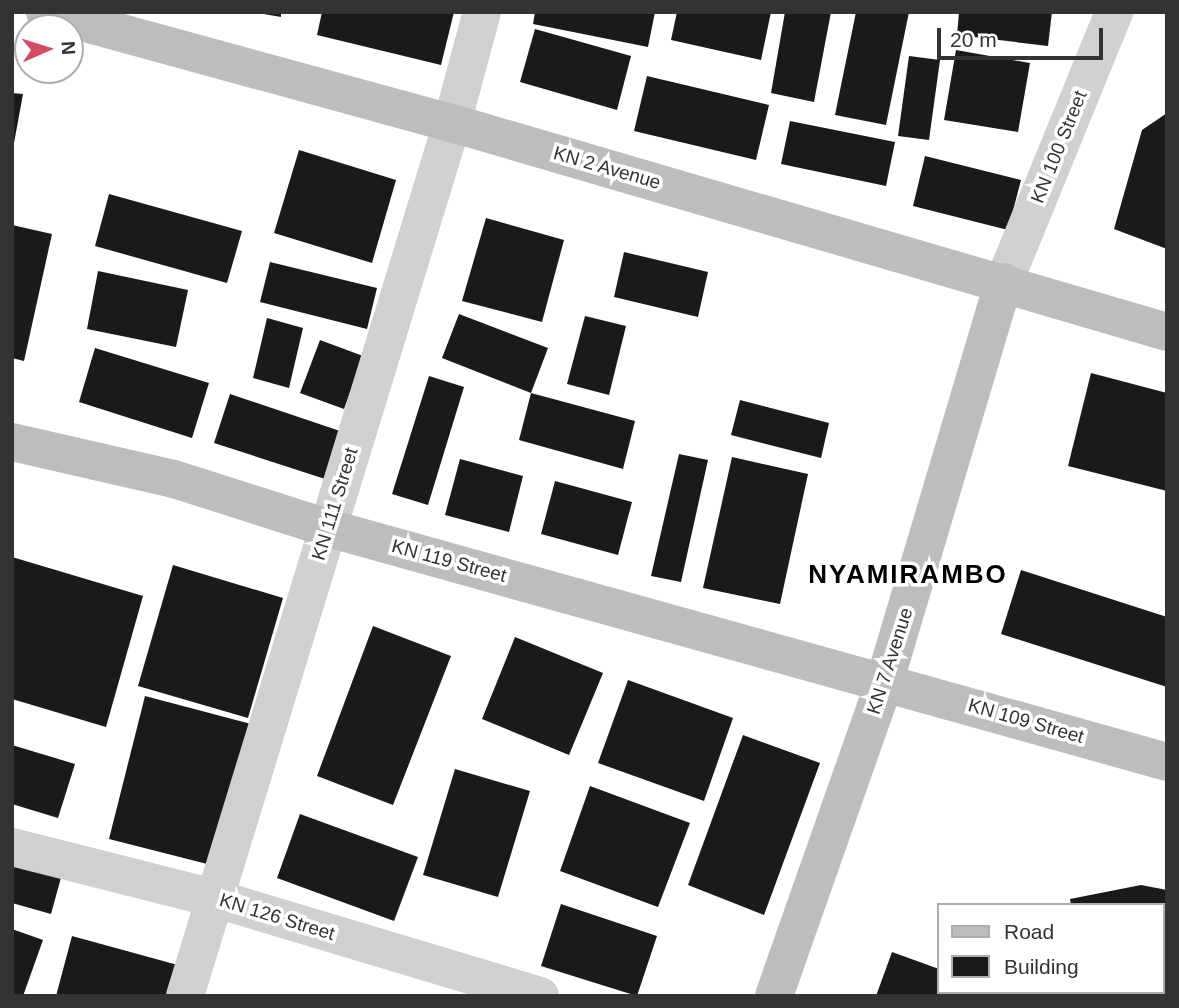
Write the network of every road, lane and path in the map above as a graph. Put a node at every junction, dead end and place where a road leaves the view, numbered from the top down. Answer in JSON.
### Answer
{"nodes":[{"id":1,"x":46,"y":12,"type":"edge"},
{"id":2,"x":482,"y":12,"type":"edge"},
{"id":3,"x":1114,"y":12,"type":"edge"},
{"id":4,"x":452,"y":123,"type":"junction"},
{"id":5,"x":1004,"y":282,"type":"junction"},
{"id":6,"x":1167,"y":332,"type":"edge"},
{"id":7,"x":12,"y":442,"type":"edge"},
{"id":8,"x":328,"y":528,"type":"junction"},
{"id":9,"x":885,"y":680,"type":"junction"},
{"id":10,"x":1167,"y":762,"type":"edge"},
{"id":11,"x":12,"y":847,"type":"edge"},
{"id":12,"x":217,"y":899,"type":"junction"},
{"id":13,"x":185,"y":996,"type":"edge"},
{"id":14,"x":540,"y":996,"type":"edge"},
{"id":15,"x":775,"y":996,"type":"edge"}],
"edges":[{"from":1,"to":4,"type":"main road","name":"KN 2 Avenue"},
{"from":2,"to":4,"type":"street","name":"KN 111 Street"},
{"from":3,"to":5,"type":"street","name":"KN 100 Street"},
{"from":4,"to":5,"type":"main road","name":"KN 2 Avenue"},
{"from":4,"to":8,"type":"street","name":"KN 111 Street"},
{"from":5,"to":6,"type":"main road","name":"KN 2 Avenue"},
{"from":5,"to":9,"type":"main road","name":"KN 7 Avenue"},
{"from":7,"to":8,"type":"main road","name":"KN 119 Street"},
{"from":8,"to":9,"type":"main road","name":"KN 119 Street"},
{"from":8,"to":12,"type":"street","name":"KN 111 Street"},
{"from":9,"to":10,"type":"main road","name":"KN 109 Street"},
{"from":9,"to":15,"type":"main road","name":"KN 7 Avenue"},
{"from":11,"to":12,"type":"street","name":"KN 126 Street"},
{"from":12,"to":13,"type":"street","name":"KN 111 Street"},
{"from":12,"to":14,"type":"street","name":"KN 126 Street"}]}
